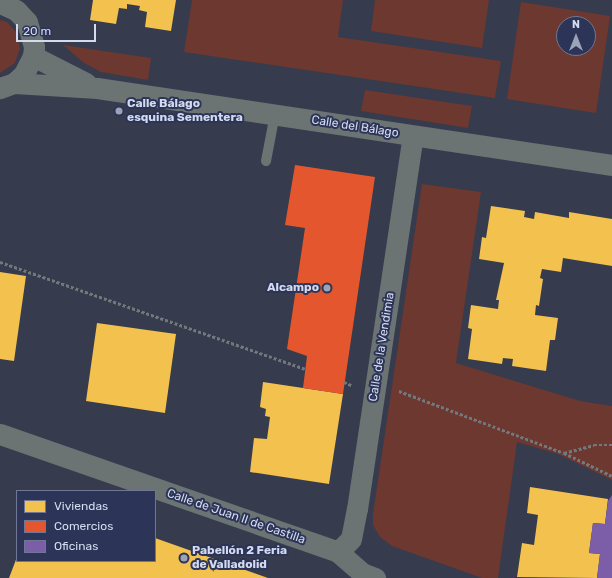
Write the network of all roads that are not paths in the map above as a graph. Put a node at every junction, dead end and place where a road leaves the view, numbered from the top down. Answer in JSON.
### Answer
{"nodes":[{"id":1,"x":11,"y":4,"type":"edge"},
{"id":2,"x":33,"y":56,"type":"junction"},
{"id":3,"x":7,"y":86,"type":"edge"},
{"id":4,"x":97,"y":88,"type":"junction"},
{"id":5,"x":274,"y":114,"type":"junction"},
{"id":6,"x":413,"y":136,"type":"junction"},
{"id":7,"x":266,"y":161,"type":"dead end"},
{"id":8,"x":612,"y":165,"type":"edge"},
{"id":9,"x":0,"y":434,"type":"edge"},
{"id":10,"x":338,"y":552,"type":"junction"},
{"id":11,"x":375,"y":578,"type":"edge"}],
"edges":[{"from":1,"to":2,"type":"street"},
{"from":2,"to":3,"type":"street"},
{"from":2,"to":4,"type":"street","name":"Calle del Bálago"},
{"from":3,"to":4,"type":"street","name":"Calle del Bálago"},
{"from":4,"to":5,"type":"street","name":"Calle del Bálago"},
{"from":5,"to":6,"type":"street","name":"Calle del Bálago"},
{"from":5,"to":7,"type":"lane"},
{"from":6,"to":8,"type":"street","name":"Calle del Bálago"},
{"from":6,"to":10,"type":"street","name":"Calle de la Vendimia"},
{"from":9,"to":10,"type":"street","name":"Calle de Juan II de Castilla"},
{"from":10,"to":11,"type":"street","name":"Calle de Juan II de Castilla"}]}
